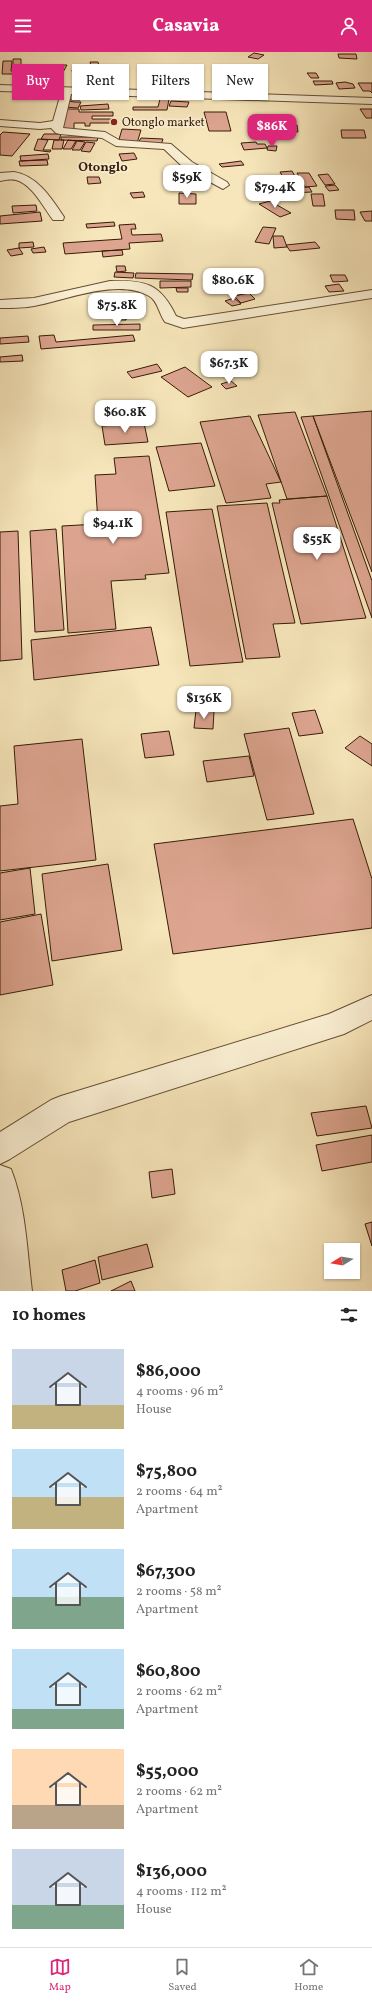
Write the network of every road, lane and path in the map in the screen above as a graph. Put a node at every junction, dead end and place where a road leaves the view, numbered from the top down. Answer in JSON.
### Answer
{"nodes":[{"id":1,"x":0,"y":88,"type":"edge"},
{"id":2,"x":67,"y":90,"type":"junction"},
{"id":3,"x":372,"y":100,"type":"edge"},
{"id":4,"x":0,"y":123,"type":"edge"},
{"id":5,"x":58,"y":124,"type":"junction"},
{"id":6,"x":0,"y":178,"type":"edge"},
{"id":7,"x":223,"y":185,"type":"dead end"},
{"id":8,"x":58,"y":217,"type":"dead end"},
{"id":9,"x":372,"y":294,"type":"edge"},
{"id":10,"x":0,"y":304,"type":"edge"},
{"id":11,"x":372,"y":1007,"type":"edge"},
{"id":12,"x":0,"y":1149,"type":"edge"},
{"id":13,"x":0,"y":1180,"type":"edge"},
{"id":14,"x":16,"y":1291,"type":"edge"}],
"edges":[{"from":1,"to":2,"type":"street"},
{"from":2,"to":3,"type":"street"},
{"from":2,"to":5,"type":"street"},
{"from":4,"to":5,"type":"street"},
{"from":5,"to":7,"type":"street"},
{"from":6,"to":8,"type":"street"},
{"from":9,"to":10,"type":"street"},
{"from":11,"to":12,"type":"street"},
{"from":13,"to":14,"type":"street"}]}
